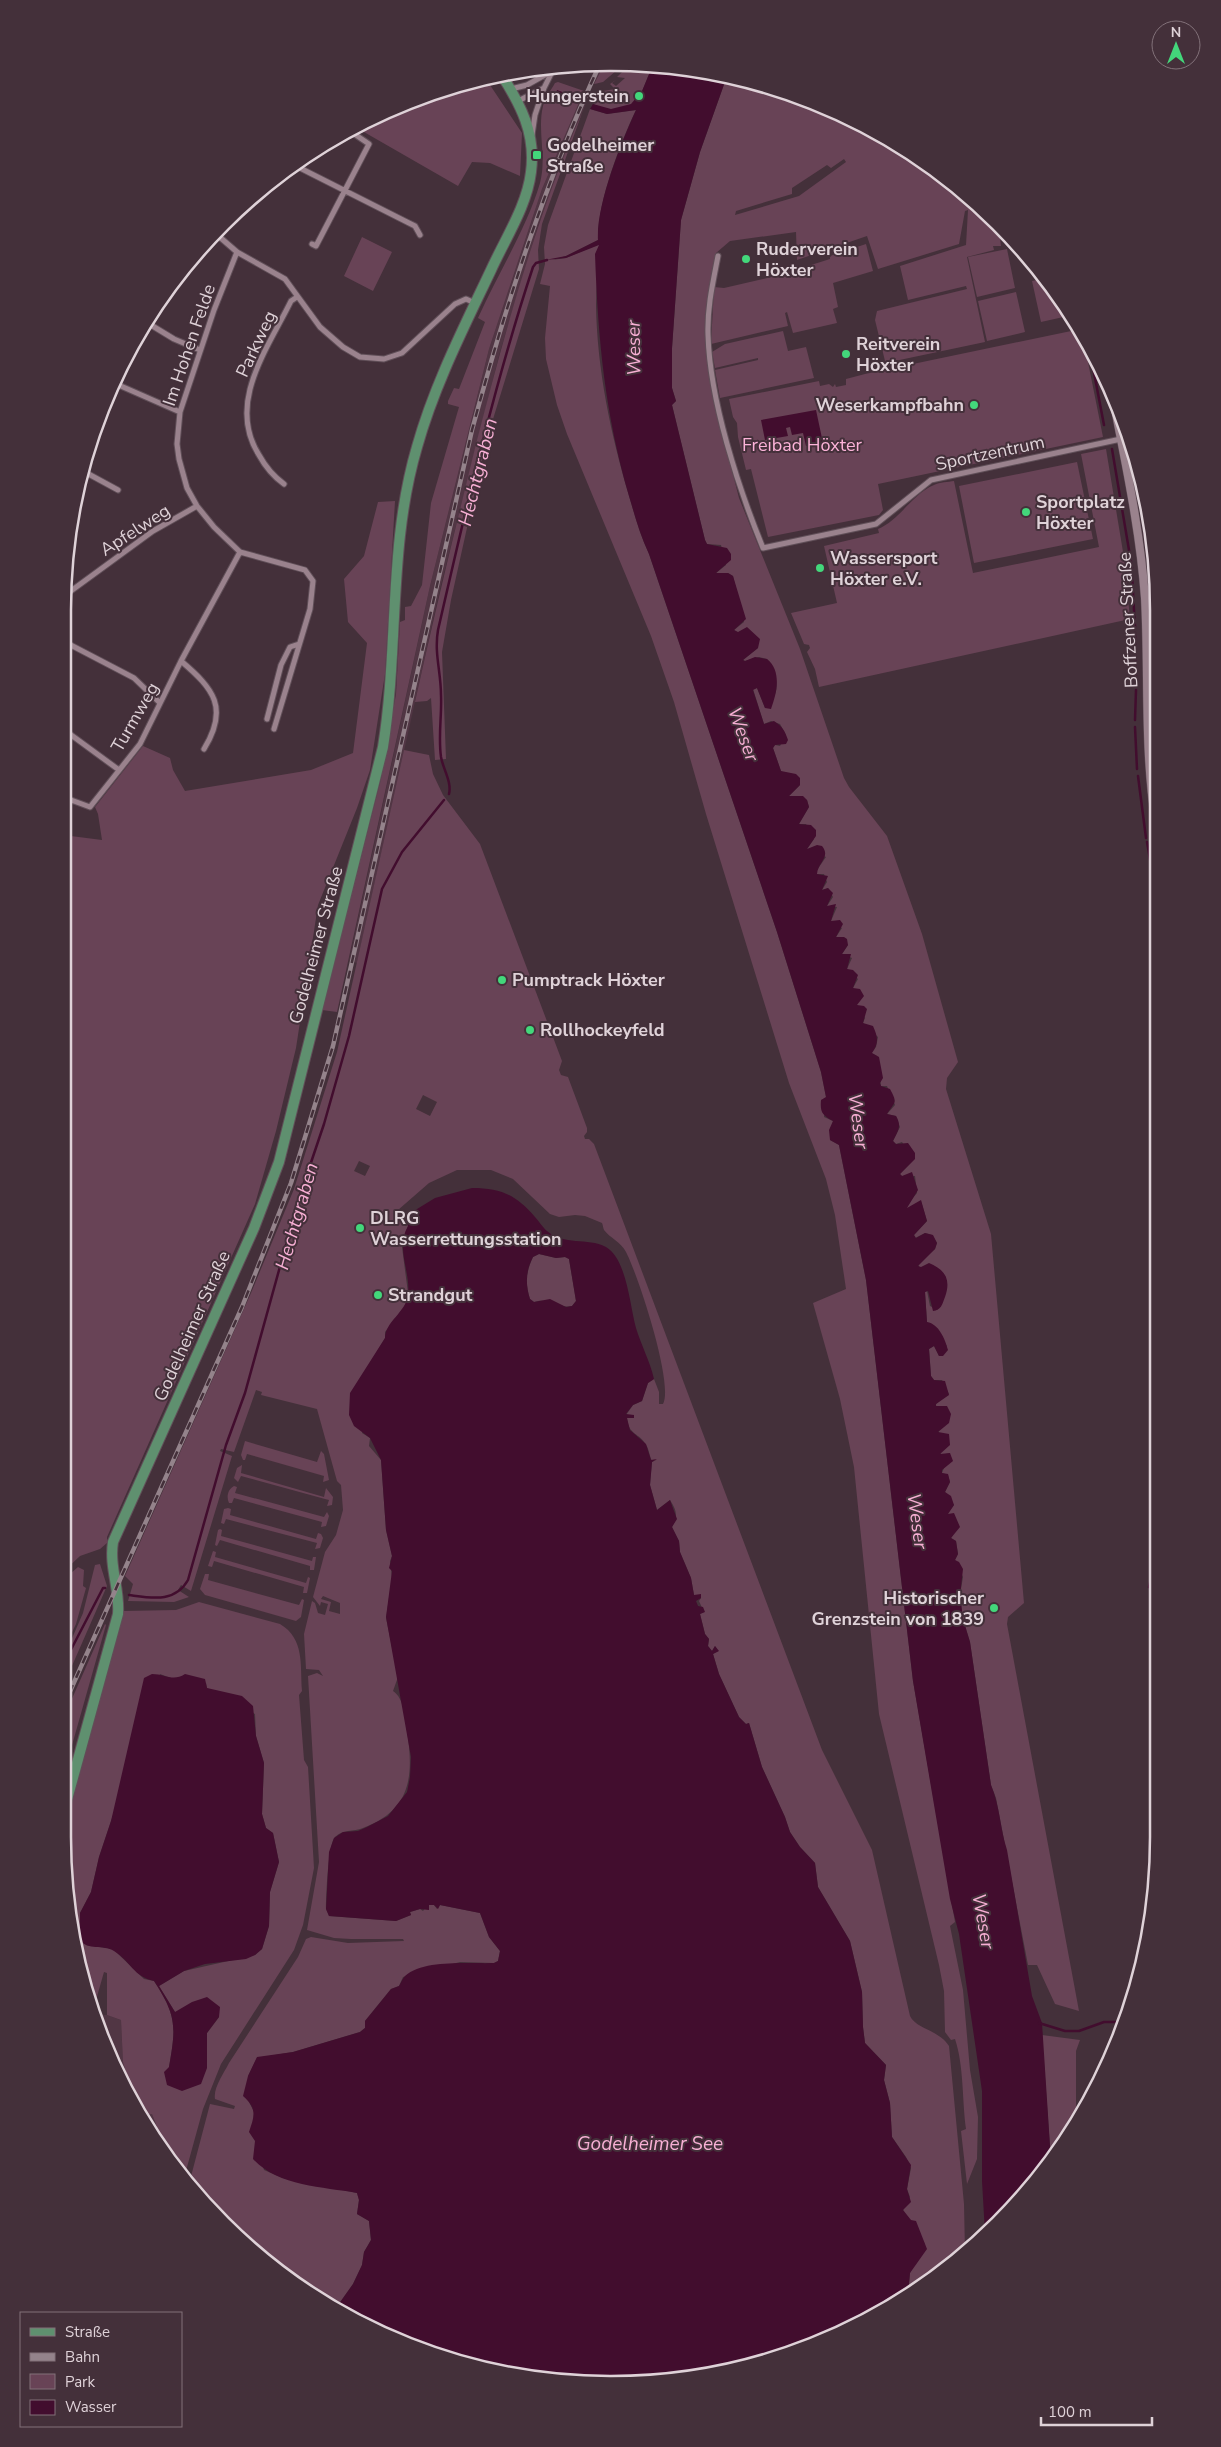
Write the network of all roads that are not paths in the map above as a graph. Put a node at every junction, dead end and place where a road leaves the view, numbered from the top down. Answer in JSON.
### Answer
{"nodes":[{"id":1,"x":551,"y":75,"type":"edge"},
{"id":2,"x":542,"y":76,"type":"edge"},
{"id":3,"x":507,"y":82,"type":"edge"},
{"id":4,"x":544,"y":88,"type":"junction"},
{"id":5,"x":511,"y":89,"type":"junction"},
{"id":6,"x":518,"y":101,"type":"junction"},
{"id":7,"x":356,"y":135,"type":"edge"},
{"id":8,"x":532,"y":143,"type":"junction"},
{"id":9,"x":302,"y":169,"type":"edge"},
{"id":10,"x":344,"y":189,"type":"junction"},
{"id":11,"x":420,"y":235,"type":"dead end"},
{"id":12,"x":220,"y":238,"type":"edge"},
{"id":13,"x":312,"y":244,"type":"dead end"},
{"id":14,"x":237,"y":252,"type":"junction"},
{"id":15,"x":718,"y":256,"type":"dead end"},
{"id":16,"x":296,"y":297,"type":"junction"},
{"id":17,"x":475,"y":302,"type":"junction"},
{"id":18,"x":153,"y":326,"type":"edge"},
{"id":19,"x":200,"y":350,"type":"junction"},
{"id":20,"x":121,"y":386,"type":"edge"},
{"id":21,"x":180,"y":412,"type":"junction"},
{"id":22,"x":1120,"y":435,"type":"edge"},
{"id":23,"x":1121,"y":439,"type":"junction"},
{"id":24,"x":89,"y":474,"type":"edge"},
{"id":25,"x":284,"y":484,"type":"dead end"},
{"id":26,"x":118,"y":490,"type":"dead end"},
{"id":27,"x":197,"y":506,"type":"junction"},
{"id":28,"x":240,"y":552,"type":"junction"},
{"id":29,"x":72,"y":590,"type":"edge"},
{"id":30,"x":298,"y":644,"type":"junction"},
{"id":31,"x":71,"y":646,"type":"edge"},
{"id":32,"x":181,"y":662,"type":"junction"},
{"id":33,"x":160,"y":703,"type":"junction"},
{"id":34,"x":267,"y":720,"type":"dead end"},
{"id":35,"x":274,"y":729,"type":"dead end"},
{"id":36,"x":71,"y":735,"type":"edge"},
{"id":37,"x":204,"y":749,"type":"dead end"},
{"id":38,"x":119,"y":770,"type":"junction"},
{"id":39,"x":1150,"y":770,"type":"edge"},
{"id":40,"x":71,"y":800,"type":"edge"},
{"id":41,"x":71,"y":1782,"type":"edge"}],
"edges":[{"from":1,"to":4,"type":"street"},
{"from":2,"to":5,"type":"street"},
{"from":3,"to":5,"type":"main road","name":"Godelheimer Straße"},
{"from":4,"to":6,"type":"street"},
{"from":4,"to":8,"type":"street"},
{"from":5,"to":6,"type":"main road","name":"Godelheimer Straße"},
{"from":6,"to":8,"type":"main road","name":"Godelheimer Straße"},
{"from":7,"to":10,"type":"street"},
{"from":8,"to":17,"type":"main road","name":"Godelheimer Straße"},
{"from":9,"to":10,"type":"street"},
{"from":10,"to":11,"type":"street"},
{"from":10,"to":13,"type":"street"},
{"from":12,"to":14,"type":"street"},
{"from":14,"to":16,"type":"street"},
{"from":14,"to":19,"type":"street","name":"Im Hohen Felde"},
{"from":15,"to":23,"type":"street","name":"Sportzentrum"},
{"from":16,"to":17,"type":"street"},
{"from":16,"to":25,"type":"street","name":"Parkweg"},
{"from":17,"to":41,"type":"main road","name":"Godelheimer Straße"},
{"from":18,"to":19,"type":"street"},
{"from":19,"to":21,"type":"street","name":"Im Hohen Felde"},
{"from":20,"to":21,"type":"street"},
{"from":21,"to":27,"type":"street","name":"Im Hohen Felde"},
{"from":22,"to":23,"type":"street","name":"Boffzener Straße"},
{"from":23,"to":39,"type":"street","name":"Boffzener Straße"},
{"from":24,"to":26,"type":"street"},
{"from":27,"to":28,"type":"street","name":"Im Hohen Felde"},
{"from":27,"to":29,"type":"street","name":"Apfelweg"},
{"from":28,"to":30,"type":"street","name":"Im Hohen Felde"},
{"from":28,"to":32,"type":"street","name":"Turmweg"},
{"from":30,"to":34,"type":"street","name":"Im Hohen Felde"},
{"from":30,"to":35,"type":"street","name":"Im Hohen Felde"},
{"from":31,"to":33,"type":"street"},
{"from":32,"to":33,"type":"street","name":"Turmweg"},
{"from":32,"to":37,"type":"street"},
{"from":33,"to":38,"type":"street","name":"Turmweg"},
{"from":36,"to":38,"type":"street"},
{"from":38,"to":40,"type":"street","name":"Turmweg"}]}
